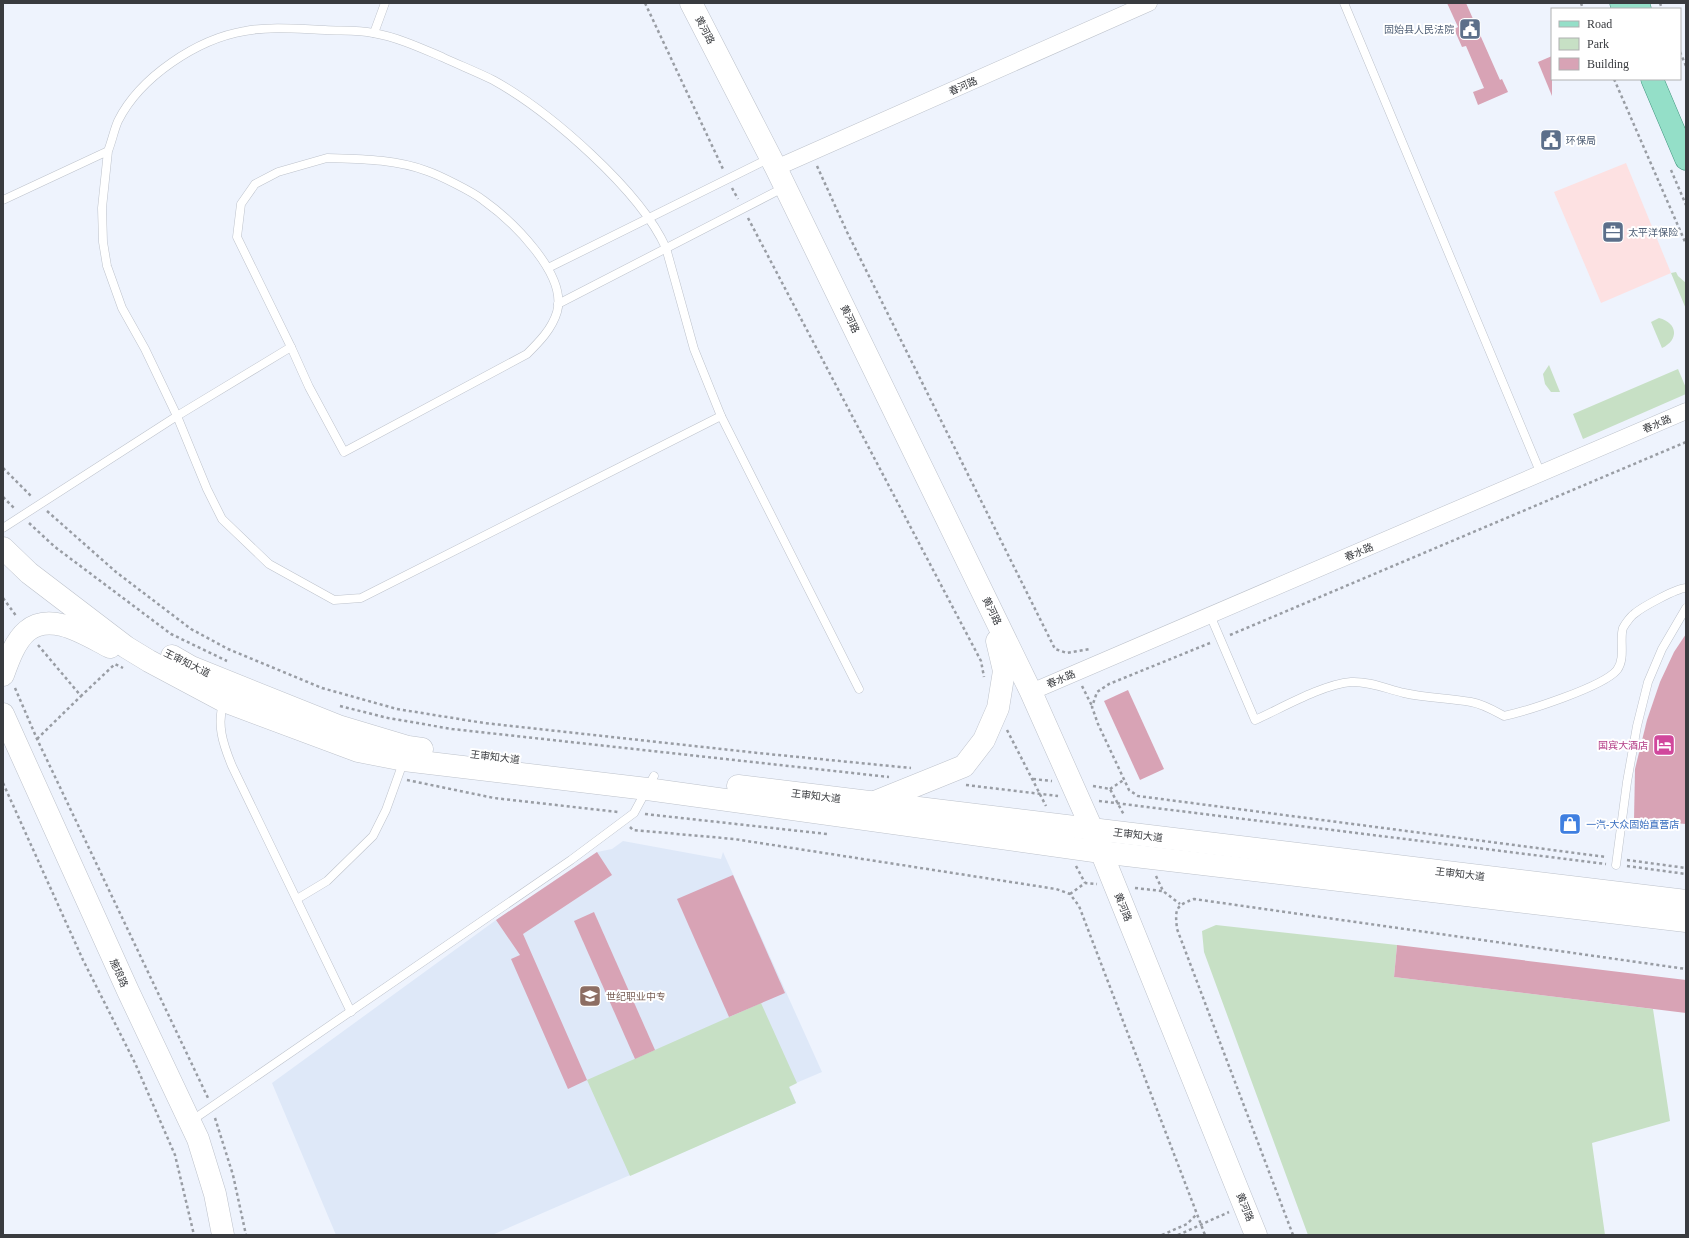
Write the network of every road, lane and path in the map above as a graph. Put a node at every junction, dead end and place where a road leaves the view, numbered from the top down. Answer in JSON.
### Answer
{"nodes":[{"id":1,"x":385,"y":3,"type":"edge"},
{"id":2,"x":645,"y":3,"type":"edge"},
{"id":3,"x":691,"y":3,"type":"edge"},
{"id":4,"x":1149,"y":3,"type":"edge"},
{"id":5,"x":1344,"y":3,"type":"edge"},
{"id":6,"x":374,"y":33,"type":"junction"},
{"id":7,"x":1681,"y":54,"type":"edge"},
{"id":8,"x":1686,"y":66,"type":"edge"},
{"id":9,"x":1614,"y":80,"type":"edge"},
{"id":10,"x":1652,"y":80,"type":"edge"},
{"id":11,"x":1669,"y":80,"type":"edge"},
{"id":12,"x":1686,"y":121,"type":"edge"},
{"id":13,"x":108,"y":151,"type":"junction"},
{"id":14,"x":810,"y":153,"type":"junction"},
{"id":15,"x":1686,"y":159,"type":"edge"},
{"id":16,"x":777,"y":171,"type":"junction"},
{"id":17,"x":728,"y":179,"type":"junction"},
{"id":18,"x":3,"y":200,"type":"edge"},
{"id":19,"x":743,"y":209,"type":"junction"},
{"id":20,"x":649,"y":218,"type":"junction"},
{"id":21,"x":1686,"y":244,"type":"edge"},
{"id":22,"x":666,"y":248,"type":"junction"},
{"id":23,"x":548,"y":268,"type":"junction"},
{"id":24,"x":558,"y":304,"type":"junction"},
{"id":25,"x":291,"y":347,"type":"junction"},
{"id":26,"x":1686,"y":411,"type":"edge"},
{"id":27,"x":177,"y":416,"type":"junction"},
{"id":28,"x":721,"y":416,"type":"junction"},
{"id":29,"x":3,"y":468,"type":"edge"},
{"id":30,"x":1541,"y":474,"type":"junction"},
{"id":31,"x":3,"y":497,"type":"edge"},
{"id":32,"x":39,"y":504,"type":"junction"},
{"id":33,"x":21,"y":516,"type":"junction"},
{"id":34,"x":3,"y":528,"type":"edge"},
{"id":35,"x":3,"y":531,"type":"edge"},
{"id":36,"x":3,"y":548,"type":"edge"},
{"id":37,"x":1686,"y":588,"type":"edge"},
{"id":38,"x":3,"y":598,"type":"edge"},
{"id":39,"x":989,"y":604,"type":"junction"},
{"id":40,"x":1686,"y":608,"type":"edge"},
{"id":41,"x":1210,"y":615,"type":"junction"},
{"id":42,"x":27,"y":631,"type":"junction"},
{"id":43,"x":1091,"y":648,"type":"dead end"},
{"id":44,"x":149,"y":661,"type":"junction"},
{"id":45,"x":228,"y":661,"type":"dead end"},
{"id":46,"x":191,"y":667,"type":"junction"},
{"id":47,"x":128,"y":670,"type":"dead end"},
{"id":48,"x":5,"y":671,"type":"edge"},
{"id":49,"x":984,"y":680,"type":"dead end"},
{"id":50,"x":859,"y":689,"type":"dead end"},
{"id":51,"x":226,"y":692,"type":"junction"},
{"id":52,"x":1031,"y":692,"type":"junction"},
{"id":53,"x":81,"y":696,"type":"junction"},
{"id":54,"x":338,"y":705,"type":"dead end"},
{"id":55,"x":3,"y":714,"type":"edge"},
{"id":56,"x":991,"y":725,"type":"junction"},
{"id":57,"x":3,"y":727,"type":"edge"},
{"id":58,"x":37,"y":739,"type":"junction"},
{"id":59,"x":406,"y":754,"type":"junction"},
{"id":60,"x":912,"y":768,"type":"dead end"},
{"id":61,"x":897,"y":777,"type":"dead end"},
{"id":62,"x":1124,"y":779,"type":"dead end"},
{"id":63,"x":651,"y":782,"type":"junction"},
{"id":64,"x":3,"y":783,"type":"edge"},
{"id":65,"x":965,"y":785,"type":"dead end"},
{"id":66,"x":1110,"y":789,"type":"dead end"},
{"id":67,"x":1040,"y":794,"type":"junction"},
{"id":68,"x":1078,"y":798,"type":"junction"},
{"id":69,"x":874,"y":803,"type":"junction"},
{"id":70,"x":623,"y":821,"type":"junction"},
{"id":71,"x":1057,"y":825,"type":"junction"},
{"id":72,"x":1092,"y":830,"type":"junction"},
{"id":73,"x":1067,"y":846,"type":"junction"},
{"id":74,"x":1101,"y":852,"type":"junction"},
{"id":75,"x":1616,"y":865,"type":"junction"},
{"id":76,"x":1686,"y":874,"type":"edge"},
{"id":77,"x":1163,"y":891,"type":"dead end"},
{"id":78,"x":1070,"y":894,"type":"junction"},
{"id":79,"x":297,"y":899,"type":"junction"},
{"id":80,"x":1686,"y":901,"type":"edge"},
{"id":81,"x":1180,"y":904,"type":"junction"},
{"id":82,"x":1686,"y":921,"type":"edge"},
{"id":83,"x":1686,"y":969,"type":"edge"},
{"id":84,"x":351,"y":1012,"type":"junction"},
{"id":85,"x":211,"y":1106,"type":"junction"},
{"id":86,"x":190,"y":1122,"type":"junction"},
{"id":87,"x":1244,"y":1206,"type":"junction"},
{"id":88,"x":1197,"y":1214,"type":"junction"},
{"id":89,"x":1201,"y":1225,"type":"junction"},
{"id":90,"x":1250,"y":1233,"type":"edge"},
{"id":91,"x":194,"y":1235,"type":"edge"},
{"id":92,"x":212,"y":1235,"type":"edge"},
{"id":93,"x":223,"y":1235,"type":"edge"},
{"id":94,"x":246,"y":1235,"type":"edge"},
{"id":95,"x":1162,"y":1235,"type":"edge"},
{"id":96,"x":1178,"y":1235,"type":"edge"},
{"id":97,"x":1205,"y":1235,"type":"edge"},
{"id":98,"x":1293,"y":1235,"type":"edge"}],
"edges":[{"from":1,"to":6,"type":"lane"},
{"from":2,"to":17,"type":"path"},
{"from":3,"to":16,"type":"main road","name":"黄河路"},
{"from":4,"to":14,"type":"street","name":"春河路"},
{"from":5,"to":30,"type":"lane"},
{"from":6,"to":13,"type":"lane"},
{"from":6,"to":20,"type":"lane"},
{"from":7,"to":8,"type":"path"},
{"from":9,"to":21,"type":"path"},
{"from":10,"to":15,"type":"main road"},
{"from":11,"to":12,"type":"main road"},
{"from":13,"to":18,"type":"lane"},
{"from":13,"to":27,"type":"lane"},
{"from":14,"to":16,"type":"street","name":"春河路"},
{"from":14,"to":43,"type":"path"},
{"from":16,"to":17,"type":"lane"},
{"from":16,"to":19,"type":"lane"},
{"from":16,"to":39,"type":"main road","name":"黄河路"},
{"from":17,"to":19,"type":"path"},
{"from":17,"to":20,"type":"lane"},
{"from":19,"to":22,"type":"lane"},
{"from":19,"to":49,"type":"path"},
{"from":20,"to":22,"type":"lane"},
{"from":20,"to":23,"type":"lane"},
{"from":22,"to":24,"type":"lane"},
{"from":22,"to":28,"type":"lane"},
{"from":23,"to":24,"type":"lane"},
{"from":23,"to":25,"type":"lane"},
{"from":24,"to":25,"type":"lane"},
{"from":25,"to":27,"type":"lane"},
{"from":26,"to":30,"type":"street","name":"春水路"},
{"from":27,"to":28,"type":"lane"},
{"from":27,"to":32,"type":"lane"},
{"from":28,"to":50,"type":"lane"},
{"from":29,"to":32,"type":"path"},
{"from":30,"to":41,"type":"street","name":"春水路"},
{"from":31,"to":33,"type":"path"},
{"from":32,"to":33,"type":"lane"},
{"from":32,"to":60,"type":"path"},
{"from":33,"to":34,"type":"lane"},
{"from":33,"to":45,"type":"path"},
{"from":35,"to":46,"type":"main road","name":"王审知大道"},
{"from":36,"to":44,"type":"main road"},
{"from":37,"to":41,"type":"lane"},
{"from":38,"to":42,"type":"path"},
{"from":39,"to":52,"type":"main road","name":"黄河路"},
{"from":39,"to":56,"type":"main road"},
{"from":40,"to":75,"type":"lane"},
{"from":41,"to":52,"type":"street","name":"春水路"},
{"from":42,"to":44,"type":"main road"},
{"from":42,"to":48,"type":"main road"},
{"from":42,"to":53,"type":"path"},
{"from":44,"to":46,"type":"main road"},
{"from":44,"to":51,"type":"main road"},
{"from":46,"to":51,"type":"main road","name":"王审知大道"},
{"from":47,"to":53,"type":"path"},
{"from":48,"to":58,"type":"path"},
{"from":51,"to":59,"type":"main road","name":"王审知大道"},
{"from":51,"to":79,"type":"lane"},
{"from":52,"to":68,"type":"main road","name":"黄河路"},
{"from":53,"to":58,"type":"path"},
{"from":54,"to":61,"type":"path"},
{"from":55,"to":86,"type":"main road","name":"施琅路"},
{"from":56,"to":67,"type":"path"},
{"from":56,"to":69,"type":"main road"},
{"from":57,"to":92,"type":"main road","name":"施琅路"},
{"from":58,"to":85,"type":"path"},
{"from":59,"to":63,"type":"main road","name":"王审知大道"},
{"from":59,"to":79,"type":"lane"},
{"from":62,"to":66,"type":"path"},
{"from":63,"to":69,"type":"main road","name":"王审知大道"},
{"from":63,"to":70,"type":"lane"},
{"from":63,"to":73,"type":"main road"},
{"from":64,"to":91,"type":"path"},
{"from":65,"to":67,"type":"path"},
{"from":67,"to":68,"type":"path"},
{"from":67,"to":71,"type":"path"},
{"from":68,"to":72,"type":"main road","name":"黄河路"},
{"from":68,"to":75,"type":"path"},
{"from":69,"to":71,"type":"main road","name":"王审知大道"},
{"from":70,"to":78,"type":"path"},
{"from":70,"to":84,"type":"lane"},
{"from":71,"to":72,"type":"main road","name":"王审知大道"},
{"from":72,"to":74,"type":"main road","name":"黄河路"},
{"from":72,"to":80,"type":"main road","name":"王审知大道"},
{"from":73,"to":74,"type":"main road"},
{"from":73,"to":78,"type":"path"},
{"from":74,"to":82,"type":"main road"},
{"from":74,"to":87,"type":"main road","name":"黄河路"},
{"from":75,"to":76,"type":"path"},
{"from":77,"to":81,"type":"path"},
{"from":78,"to":88,"type":"path"},
{"from":79,"to":84,"type":"lane"},
{"from":81,"to":83,"type":"path"},
{"from":81,"to":98,"type":"path"},
{"from":84,"to":85,"type":"lane"},
{"from":85,"to":86,"type":"lane"},
{"from":85,"to":94,"type":"path"},
{"from":86,"to":93,"type":"main road","name":"施琅路"},
{"from":87,"to":89,"type":"path"},
{"from":87,"to":90,"type":"main road","name":"黄河路"},
{"from":88,"to":89,"type":"path"},
{"from":88,"to":95,"type":"path"},
{"from":89,"to":96,"type":"path"},
{"from":89,"to":97,"type":"path"}]}
